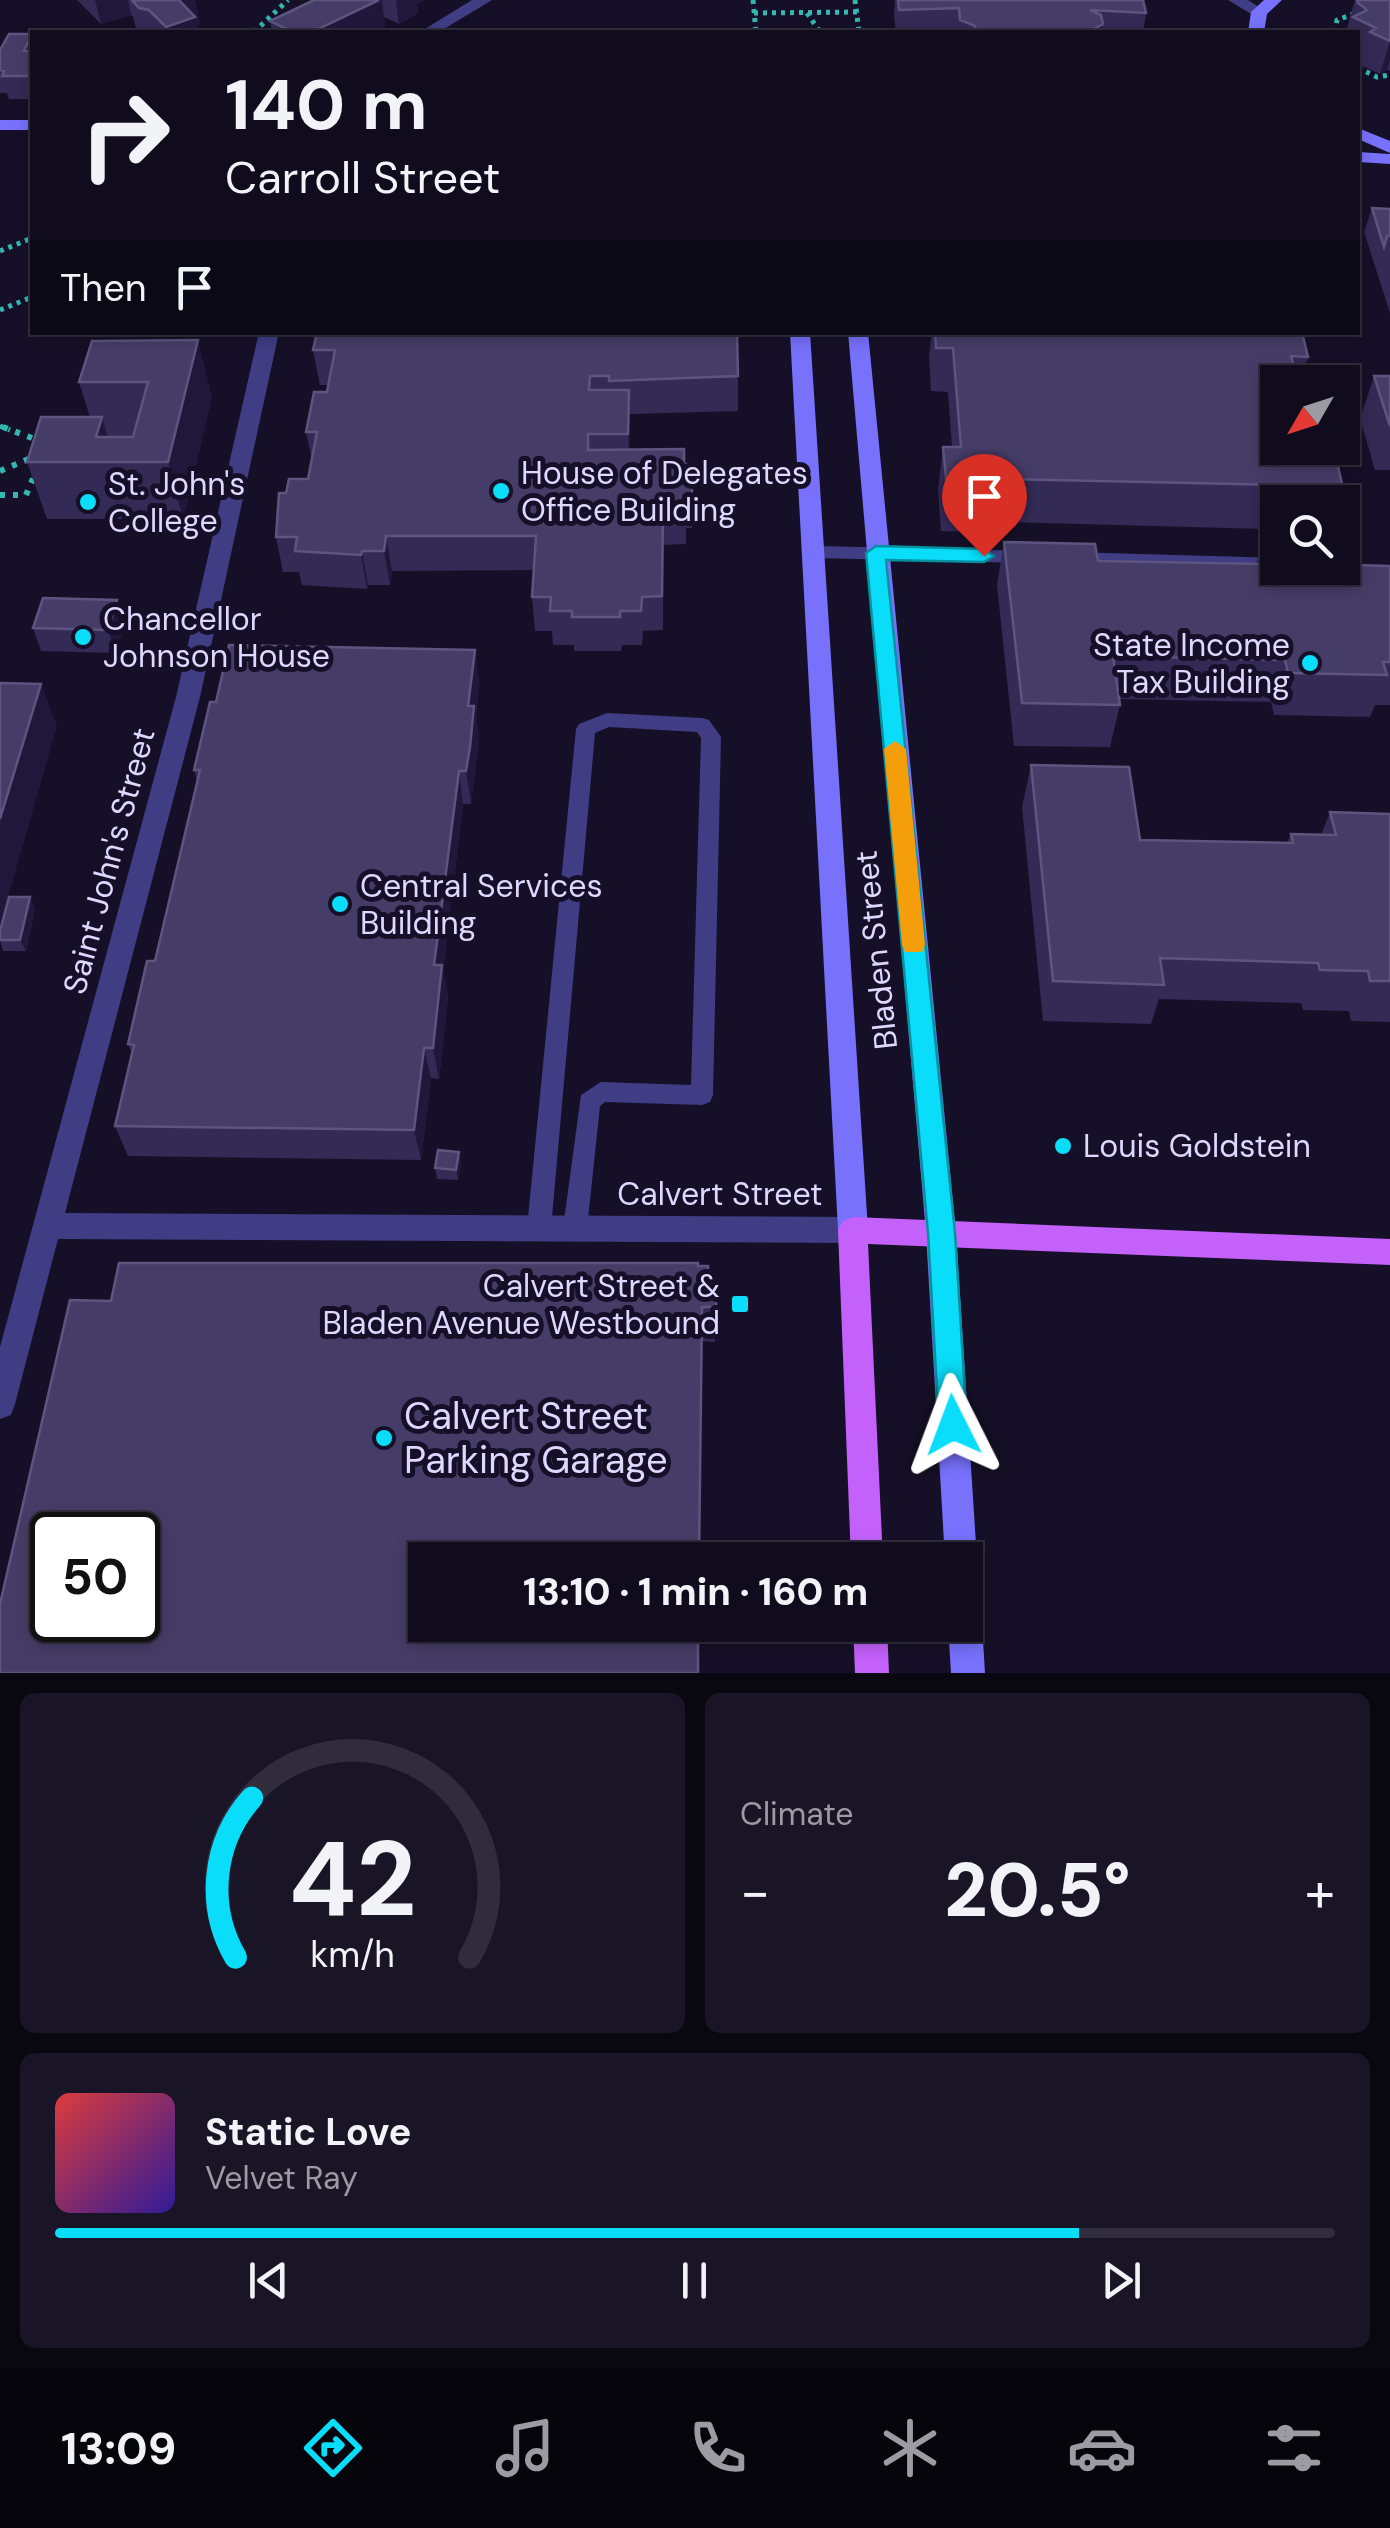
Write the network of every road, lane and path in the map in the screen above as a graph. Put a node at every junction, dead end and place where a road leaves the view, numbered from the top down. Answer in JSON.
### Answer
{"nodes":[{"id":1,"x":288,"y":0,"type":"edge"},
{"id":2,"x":484,"y":0,"type":"edge"},
{"id":3,"x":754,"y":0,"type":"edge"},
{"id":4,"x":855,"y":0,"type":"edge"},
{"id":5,"x":1236,"y":0,"type":"edge"},
{"id":6,"x":1274,"y":0,"type":"edge"},
{"id":7,"x":1365,"y":11,"type":"edge"},
{"id":8,"x":807,"y":12,"type":"junction"},
{"id":9,"x":856,"y":12,"type":"junction"},
{"id":10,"x":1259,"y":12,"type":"junction"},
{"id":11,"x":754,"y":13,"type":"junction"},
{"id":12,"x":256,"y":30,"type":"edge"},
{"id":13,"x":432,"y":30,"type":"edge"},
{"id":14,"x":756,"y":30,"type":"edge"},
{"id":15,"x":819,"y":30,"type":"edge"},
{"id":16,"x":859,"y":30,"type":"edge"},
{"id":17,"x":1256,"y":30,"type":"edge"},
{"id":18,"x":1335,"y":30,"type":"edge"},
{"id":19,"x":1360,"y":69,"type":"edge"},
{"id":20,"x":1390,"y":76,"type":"edge"},
{"id":21,"x":0,"y":125,"type":"edge"},
{"id":22,"x":30,"y":125,"type":"edge"},
{"id":23,"x":1360,"y":133,"type":"edge"},
{"id":24,"x":1390,"y":148,"type":"edge"},
{"id":25,"x":1360,"y":157,"type":"edge"},
{"id":26,"x":1390,"y":158,"type":"edge"},
{"id":27,"x":30,"y":239,"type":"edge"},
{"id":28,"x":0,"y":251,"type":"edge"},
{"id":29,"x":30,"y":298,"type":"edge"},
{"id":30,"x":0,"y":310,"type":"edge"},
{"id":31,"x":268,"y":335,"type":"edge"},
{"id":32,"x":800,"y":335,"type":"edge"},
{"id":33,"x":858,"y":335,"type":"edge"},
{"id":34,"x":0,"y":426,"type":"edge"},
{"id":35,"x":44,"y":453,"type":"junction"},
{"id":36,"x":0,"y":472,"type":"edge"},
{"id":37,"x":0,"y":495,"type":"edge"},
{"id":38,"x":815,"y":552,"type":"junction"},
{"id":39,"x":876,"y":553,"type":"junction"},
{"id":40,"x":1260,"y":564,"type":"edge"},
{"id":41,"x":50,"y":1226,"type":"junction"},
{"id":42,"x":540,"y":1228,"type":"junction"},
{"id":43,"x":575,"y":1228,"type":"junction"},
{"id":44,"x":853,"y":1230,"type":"junction"},
{"id":45,"x":941,"y":1233,"type":"junction"},
{"id":46,"x":1390,"y":1252,"type":"edge"},
{"id":47,"x":0,"y":1404,"type":"edge"},
{"id":48,"x":866,"y":1542,"type":"edge"},
{"id":49,"x":960,"y":1542,"type":"edge"},
{"id":50,"x":871,"y":1642,"type":"edge"},
{"id":51,"x":966,"y":1642,"type":"edge"},
{"id":52,"x":872,"y":1673,"type":"edge"},
{"id":53,"x":968,"y":1673,"type":"edge"}],
"edges":[{"from":1,"to":12,"type":"path"},
{"from":2,"to":13,"type":"street"},
{"from":3,"to":11,"type":"path"},
{"from":4,"to":9,"type":"path"},
{"from":5,"to":10,"type":"street"},
{"from":6,"to":10,"type":"main road"},
{"from":7,"to":18,"type":"path"},
{"from":8,"to":9,"type":"path"},
{"from":8,"to":11,"type":"path"},
{"from":8,"to":15,"type":"path"},
{"from":9,"to":16,"type":"path"},
{"from":10,"to":17,"type":"main road"},
{"from":11,"to":14,"type":"path"},
{"from":19,"to":20,"type":"path"},
{"from":21,"to":22,"type":"main road"},
{"from":23,"to":24,"type":"main road"},
{"from":25,"to":26,"type":"main road"},
{"from":27,"to":28,"type":"path"},
{"from":29,"to":30,"type":"path"},
{"from":31,"to":41,"type":"street","name":"Saint John's Street"},
{"from":32,"to":38,"type":"main road","name":"Bladen Street"},
{"from":33,"to":39,"type":"main road","name":"Bladen Street"},
{"from":34,"to":35,"type":"path"},
{"from":35,"to":36,"type":"path"},
{"from":35,"to":37,"type":"path"},
{"from":38,"to":39,"type":"lane"},
{"from":38,"to":44,"type":"main road","name":"Bladen Street"},
{"from":39,"to":40,"type":"lane"},
{"from":39,"to":45,"type":"main road","name":"Bladen Street"},
{"from":41,"to":42,"type":"street","name":"Calvert Street"},
{"from":41,"to":47,"type":"street","name":"Saint John's Street"},
{"from":42,"to":43,"type":"street","name":"Calvert Street"},
{"from":42,"to":43,"type":"lane"},
{"from":43,"to":44,"type":"street","name":"Calvert Street"},
{"from":44,"to":45,"type":"main road","name":"Calvert Street"},
{"from":44,"to":48,"type":"main road","name":"Bladen Street"},
{"from":45,"to":46,"type":"main road","name":"Calvert Street"},
{"from":45,"to":49,"type":"main road","name":"Bladen Street"},
{"from":50,"to":52,"type":"main road"},
{"from":51,"to":53,"type":"main road"}]}
